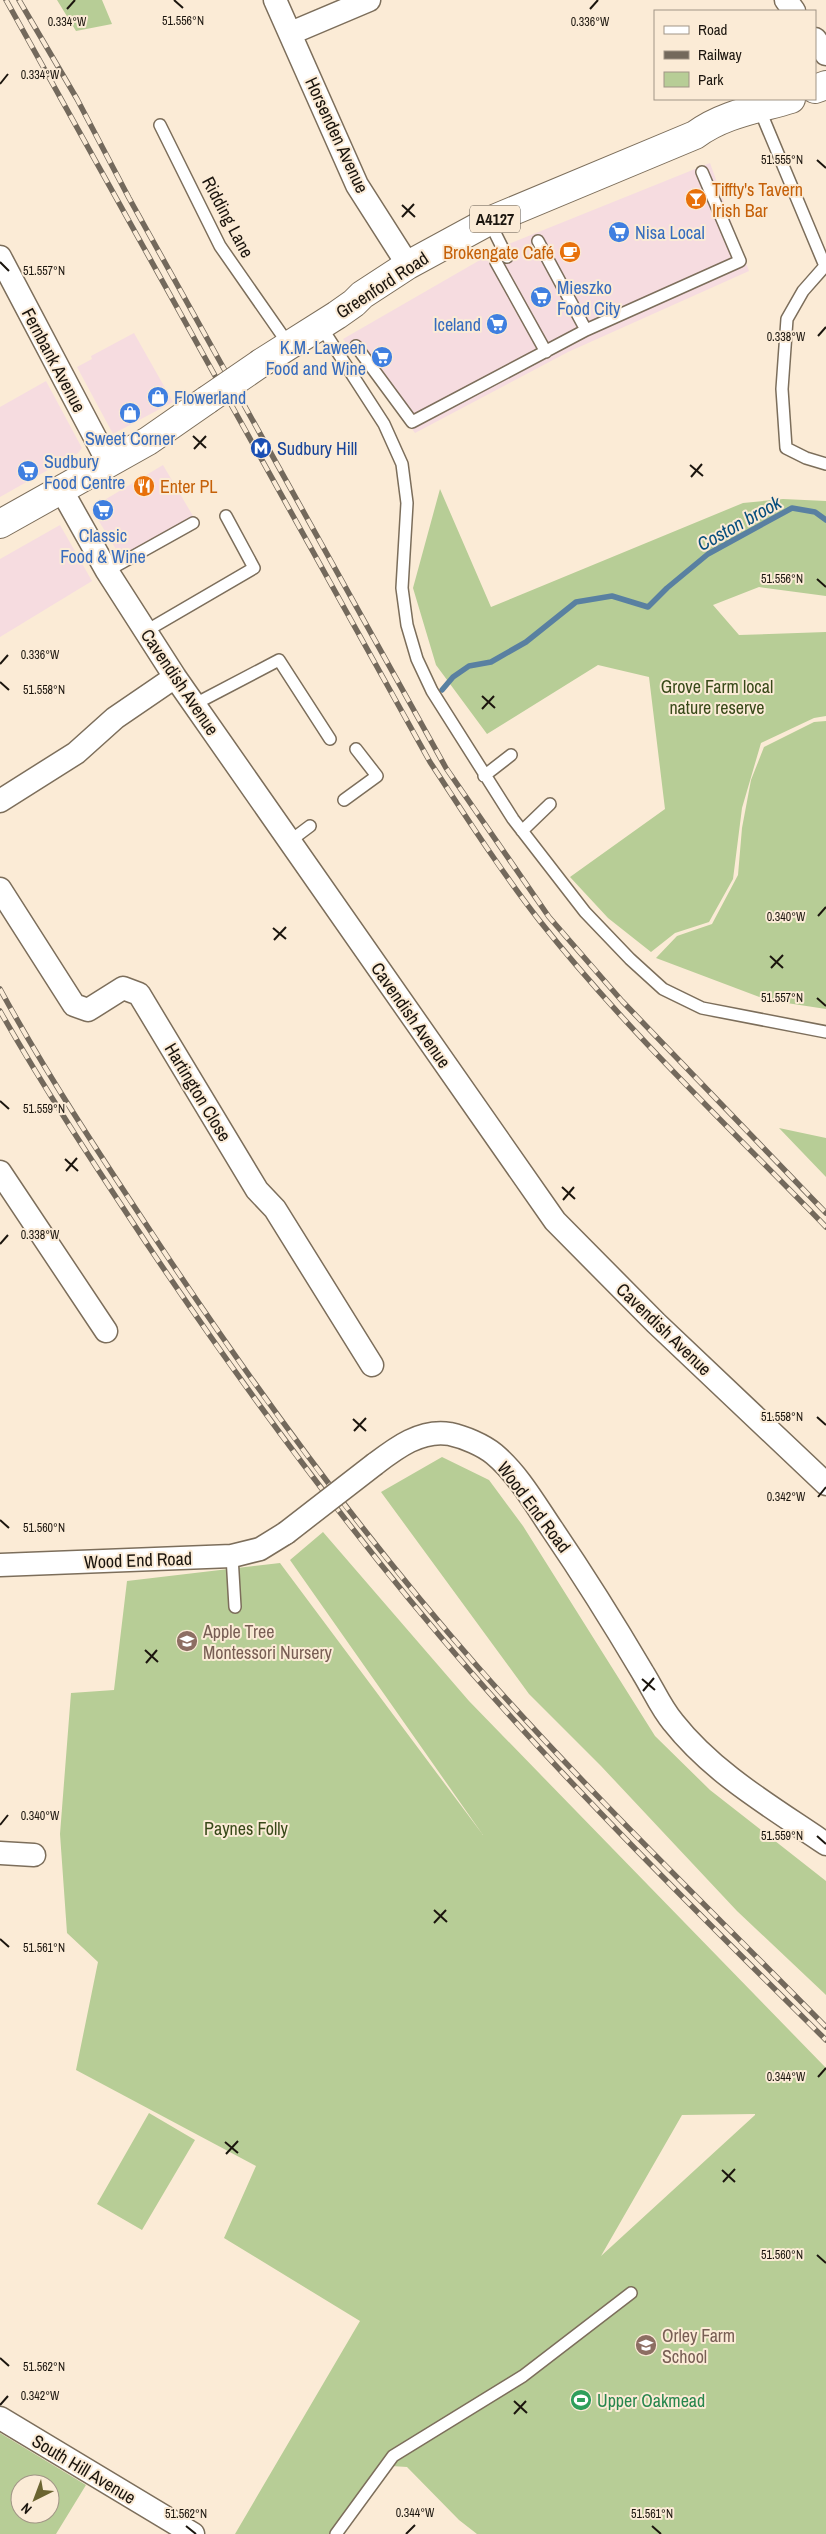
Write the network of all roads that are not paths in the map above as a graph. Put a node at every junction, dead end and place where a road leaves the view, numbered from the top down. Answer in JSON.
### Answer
{"nodes":[{"id":1,"x":275,"y":0,"type":"edge"},
{"id":2,"x":369,"y":0,"type":"edge"},
{"id":3,"x":290,"y":33,"type":"junction"},
{"id":4,"x":816,"y":40,"type":"edge"},
{"id":5,"x":826,"y":54,"type":"edge"},
{"id":6,"x":787,"y":100,"type":"edge"},
{"id":7,"x":759,"y":108,"type":"junction"},
{"id":8,"x":160,"y":125,"type":"dead end"},
{"id":9,"x":702,"y":172,"type":"dead end"},
{"id":10,"x":489,"y":221,"type":"junction"},
{"id":11,"x":538,"y":241,"type":"dead end"},
{"id":12,"x":0,"y":257,"type":"edge"},
{"id":13,"x":408,"y":265,"type":"junction"},
{"id":14,"x":826,"y":266,"type":"edge"},
{"id":15,"x":320,"y":325,"type":"junction"},
{"id":16,"x":586,"y":330,"type":"junction"},
{"id":17,"x":289,"y":345,"type":"junction"},
{"id":18,"x":356,"y":346,"type":"dead end"},
{"id":19,"x":546,"y":352,"type":"junction"},
{"id":20,"x":109,"y":464,"type":"junction"},
{"id":21,"x":826,"y":464,"type":"edge"},
{"id":22,"x":62,"y":491,"type":"junction"},
{"id":23,"x":226,"y":516,"type":"dead end"},
{"id":24,"x":193,"y":523,"type":"dead end"},
{"id":25,"x":0,"y":524,"type":"edge"},
{"id":26,"x":107,"y":571,"type":"junction"},
{"id":27,"x":146,"y":631,"type":"junction"},
{"id":28,"x":175,"y":676,"type":"junction"},
{"id":29,"x":195,"y":704,"type":"junction"},
{"id":30,"x":330,"y":739,"type":"dead end"},
{"id":31,"x":356,"y":748,"type":"dead end"},
{"id":32,"x":511,"y":755,"type":"dead end"},
{"id":33,"x":484,"y":776,"type":"junction"},
{"id":34,"x":344,"y":800,"type":"dead end"},
{"id":35,"x":0,"y":801,"type":"edge"},
{"id":36,"x":550,"y":804,"type":"dead end"},
{"id":37,"x":310,"y":826,"type":"dead end"},
{"id":38,"x":522,"y":831,"type":"junction"},
{"id":39,"x":290,"y":841,"type":"junction"},
{"id":40,"x":0,"y":888,"type":"edge"},
{"id":41,"x":826,"y":1032,"type":"edge"},
{"id":42,"x":0,"y":1172,"type":"edge"},
{"id":43,"x":106,"y":1331,"type":"dead end"},
{"id":44,"x":372,"y":1366,"type":"dead end"},
{"id":45,"x":826,"y":1484,"type":"edge"},
{"id":46,"x":232,"y":1556,"type":"junction"},
{"id":47,"x":0,"y":1565,"type":"edge"},
{"id":48,"x":235,"y":1607,"type":"dead end"},
{"id":49,"x":826,"y":1844,"type":"edge"},
{"id":50,"x":0,"y":1853,"type":"edge"},
{"id":51,"x":34,"y":1855,"type":"dead end"},
{"id":52,"x":631,"y":2294,"type":"dead end"},
{"id":53,"x":0,"y":2418,"type":"edge"},
{"id":54,"x":193,"y":2534,"type":"edge"},
{"id":55,"x":336,"y":2534,"type":"edge"}],
"edges":[{"from":1,"to":3,"type":"street","name":"Horsenden Avenue"},
{"from":2,"to":3,"type":"street"},
{"from":3,"to":13,"type":"street","name":"Horsenden Avenue"},
{"from":4,"to":5,"type":"street"},
{"from":6,"to":7,"type":"main road","name":"Greenford Road","number":"A4127"},
{"from":7,"to":10,"type":"main road","name":"Greenford Road","number":"A4127"},
{"from":7,"to":14,"type":"lane"},
{"from":8,"to":17,"type":"lane","name":"Ridding Lane"},
{"from":9,"to":16,"type":"lane"},
{"from":10,"to":13,"type":"main road","name":"Greenford Road","number":"A4127"},
{"from":10,"to":19,"type":"lane"},
{"from":11,"to":16,"type":"lane"},
{"from":12,"to":20,"type":"street","name":"Fernbank Avenue"},
{"from":13,"to":15,"type":"main road","name":"Greenford Road","number":"A4127"},
{"from":14,"to":21,"type":"lane"},
{"from":15,"to":17,"type":"main road","name":"Greenford Road","number":"A4127"},
{"from":15,"to":33,"type":"lane"},
{"from":16,"to":19,"type":"lane"},
{"from":17,"to":20,"type":"main road","name":"Greenford Road","number":"A4127","bridge":true},
{"from":18,"to":19,"type":"lane"},
{"from":20,"to":22,"type":"main road","name":"Greenford Road","number":"A4127"},
{"from":22,"to":25,"type":"main road","name":"Greenford Road","number":"A4127"},
{"from":22,"to":26,"type":"street","name":"Cavendish Avenue"},
{"from":23,"to":27,"type":"lane"},
{"from":24,"to":26,"type":"lane"},
{"from":26,"to":27,"type":"street","name":"Cavendish Avenue"},
{"from":27,"to":28,"type":"street","name":"Cavendish Avenue"},
{"from":28,"to":29,"type":"street","name":"Cavendish Avenue"},
{"from":28,"to":35,"type":"street"},
{"from":29,"to":30,"type":"lane"},
{"from":29,"to":39,"type":"street","name":"Cavendish Avenue"},
{"from":31,"to":34,"type":"lane"},
{"from":32,"to":33,"type":"lane"},
{"from":33,"to":38,"type":"lane"},
{"from":36,"to":38,"type":"lane"},
{"from":37,"to":39,"type":"lane"},
{"from":38,"to":41,"type":"lane"},
{"from":39,"to":45,"type":"street","name":"Cavendish Avenue"},
{"from":40,"to":44,"type":"street","name":"Hartington Close"},
{"from":42,"to":43,"type":"street"},
{"from":46,"to":47,"type":"street","name":"Wood End Road"},
{"from":46,"to":48,"type":"lane"},
{"from":46,"to":49,"type":"street","name":"Wood End Road","bridge":true},
{"from":50,"to":51,"type":"street"},
{"from":52,"to":55,"type":"lane"},
{"from":53,"to":54,"type":"street","name":"South Hill Avenue"}]}
